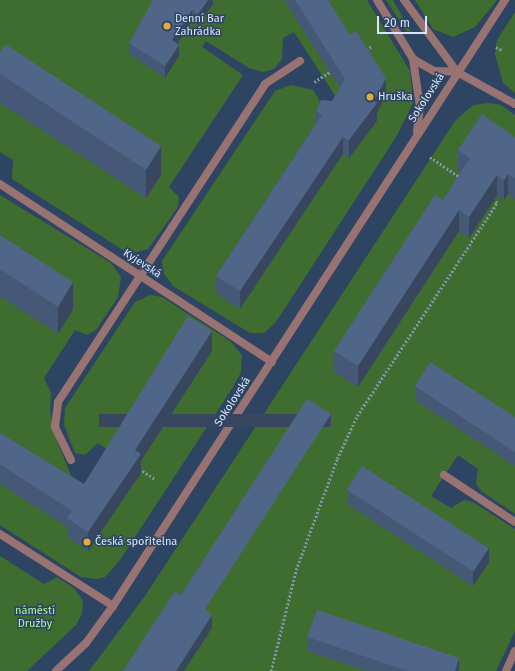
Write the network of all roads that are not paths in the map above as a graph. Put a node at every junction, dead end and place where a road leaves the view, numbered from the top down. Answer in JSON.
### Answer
{"nodes":[{"id":1,"x":377,"y":0,"type":"edge"},
{"id":2,"x":404,"y":0,"type":"edge"},
{"id":3,"x":505,"y":0,"type":"edge"},
{"id":4,"x":413,"y":59,"type":"junction"},
{"id":5,"x":300,"y":61,"type":"dead end"},
{"id":6,"x":457,"y":72,"type":"junction"},
{"id":7,"x":515,"y":104,"type":"edge"},
{"id":8,"x":416,"y":135,"type":"junction"},
{"id":9,"x":0,"y":184,"type":"edge"},
{"id":10,"x":140,"y":276,"type":"junction"},
{"id":11,"x":272,"y":362,"type":"junction"},
{"id":12,"x":72,"y":460,"type":"dead end"},
{"id":13,"x":444,"y":475,"type":"dead end"},
{"id":14,"x":515,"y":522,"type":"edge"},
{"id":15,"x":0,"y":534,"type":"edge"},
{"id":16,"x":113,"y":606,"type":"junction"},
{"id":17,"x":515,"y":651,"type":"edge"},
{"id":18,"x":56,"y":671,"type":"edge"},
{"id":19,"x":506,"y":671,"type":"edge"}],
"edges":[{"from":1,"to":4,"type":"street","name":"Sokolovská"},
{"from":2,"to":6,"type":"street","name":"Sokolovská"},
{"from":3,"to":6,"type":"street"},
{"from":4,"to":6,"type":"street","name":"Sokolovská"},
{"from":4,"to":8,"type":"street","name":"Sokolovská"},
{"from":5,"to":10,"type":"street"},
{"from":6,"to":7,"type":"street"},
{"from":6,"to":8,"type":"street","name":"Sokolovská"},
{"from":8,"to":11,"type":"street","name":"Sokolovská"},
{"from":9,"to":10,"type":"street","name":"Kyjevská"},
{"from":10,"to":11,"type":"street","name":"Kyjevská"},
{"from":10,"to":12,"type":"street"},
{"from":11,"to":16,"type":"street","name":"Sokolovská"},
{"from":13,"to":14,"type":"street"},
{"from":15,"to":16,"type":"street"},
{"from":16,"to":18,"type":"street","name":"Sokolovská"},
{"from":17,"to":19,"type":"street"}]}
